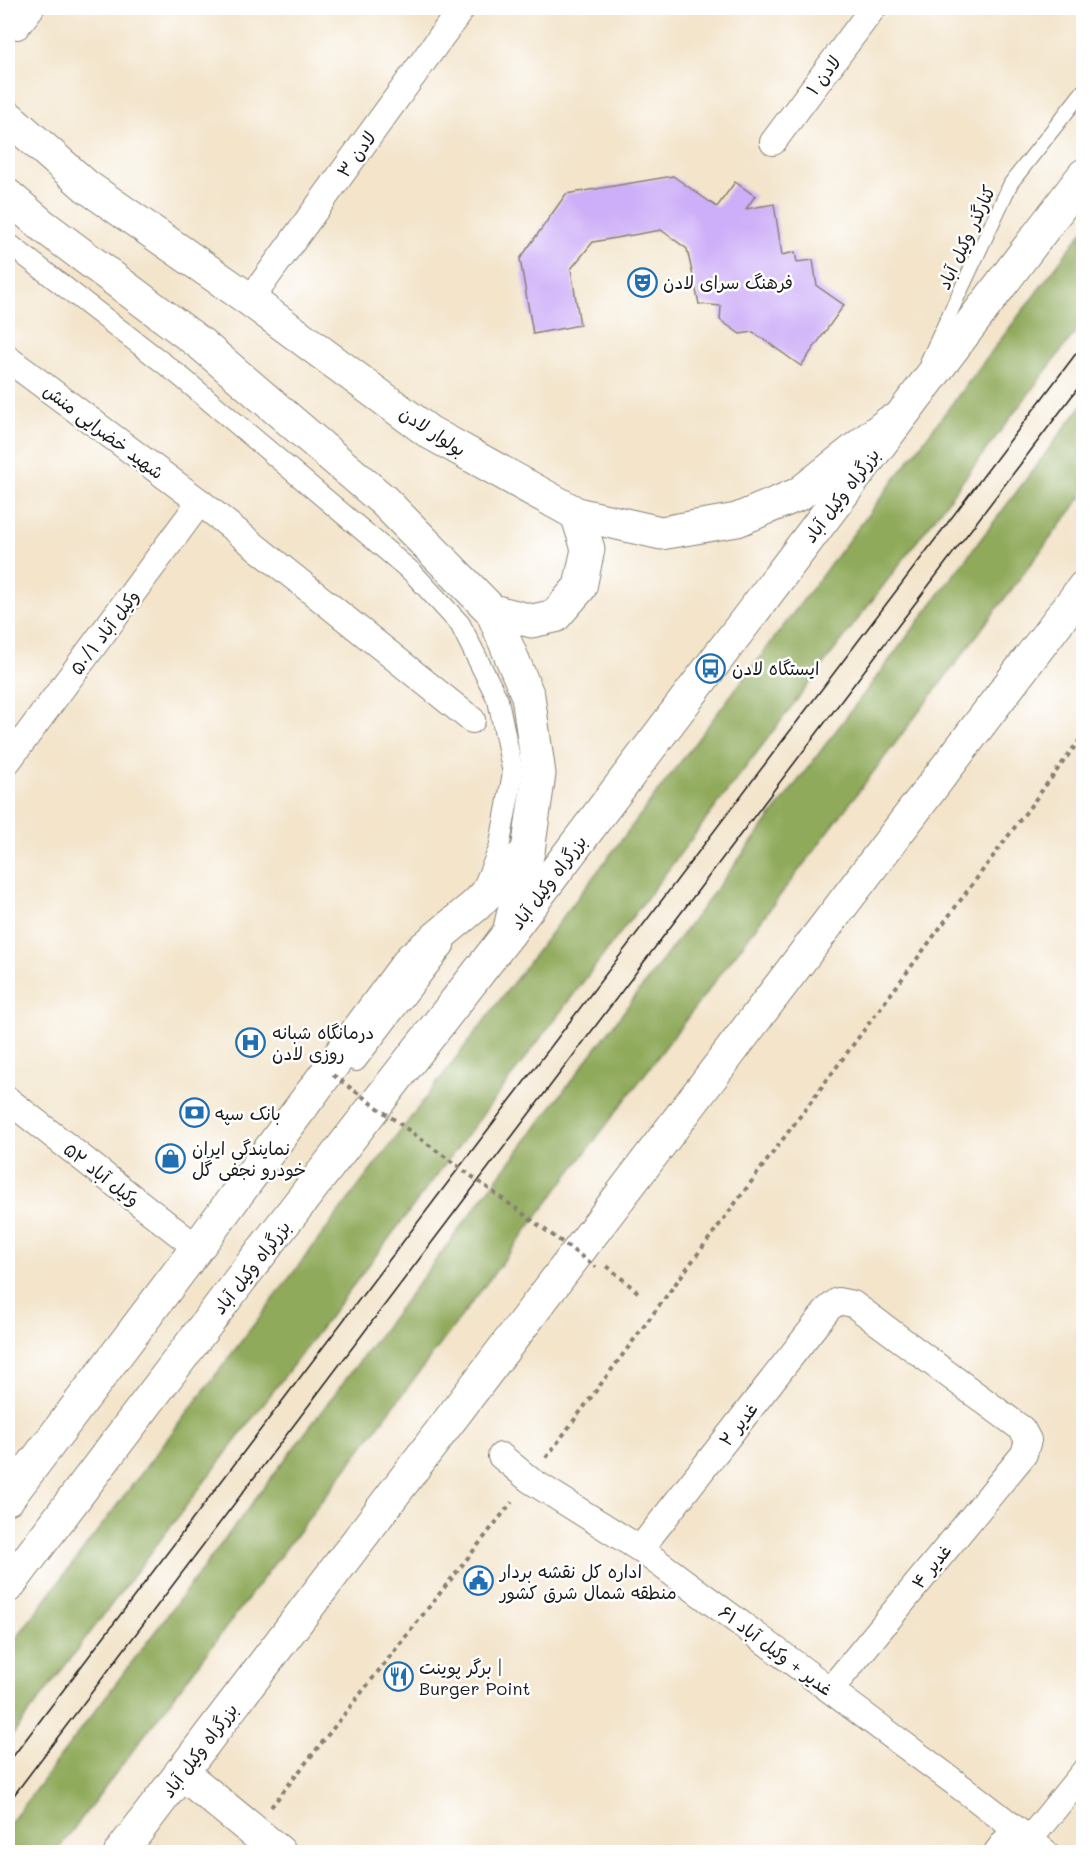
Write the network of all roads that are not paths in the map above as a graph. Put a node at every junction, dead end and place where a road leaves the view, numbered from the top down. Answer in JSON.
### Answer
{"nodes":[{"id":1,"x":462,"y":8,"type":"edge"},
{"id":2,"x":873,"y":8,"type":"edge"},
{"id":3,"x":1083,"y":90,"type":"edge"},
{"id":4,"x":8,"y":117,"type":"edge"},
{"id":5,"x":773,"y":142,"type":"dead end"},
{"id":6,"x":1083,"y":175,"type":"edge"},
{"id":7,"x":8,"y":196,"type":"edge"},
{"id":8,"x":8,"y":243,"type":"edge"},
{"id":9,"x":250,"y":300,"type":"junction"},
{"id":10,"x":8,"y":359,"type":"edge"},
{"id":11,"x":903,"y":412,"type":"junction"},
{"id":12,"x":200,"y":502,"type":"junction"},
{"id":13,"x":577,"y":514,"type":"junction"},
{"id":14,"x":1083,"y":587,"type":"edge"},
{"id":15,"x":492,"y":611,"type":"junction"},
{"id":16,"x":472,"y":720,"type":"dead end"},
{"id":17,"x":8,"y":761,"type":"edge"},
{"id":18,"x":528,"y":851,"type":"junction"},
{"id":19,"x":476,"y":905,"type":"junction"},
{"id":20,"x":509,"y":933,"type":"junction"},
{"id":21,"x":351,"y":1067,"type":"dead end"},
{"id":22,"x":8,"y":1100,"type":"edge"},
{"id":23,"x":197,"y":1248,"type":"junction"},
{"id":24,"x":838,"y":1301,"type":"joint"},
{"id":25,"x":501,"y":1456,"type":"dead end"},
{"id":26,"x":8,"y":1498,"type":"edge"},
{"id":27,"x":640,"y":1549,"type":"junction"},
{"id":28,"x":8,"y":1586,"type":"edge"},
{"id":29,"x":830,"y":1690,"type":"junction"},
{"id":30,"x":181,"y":1772,"type":"junction"},
{"id":31,"x":1083,"y":1772,"type":"edge"},
{"id":32,"x":1030,"y":1840,"type":"edge"},
{"id":33,"x":121,"y":1852,"type":"edge"},
{"id":34,"x":279,"y":1852,"type":"edge"},
{"id":35,"x":997,"y":1852,"type":"edge"}],
"edges":[{"from":1,"to":9,"type":"street","name":"لادن ۳"},
{"from":2,"to":5,"type":"street","name":"لادن ۱"},
{"from":3,"to":11,"type":"lane","name":"کنارگذر وکیل آباد"},
{"from":4,"to":9,"type":"main road","name":"بولوار لادن"},
{"from":6,"to":11,"type":"main road","name":"بزرگراه وکیل آباد"},
{"from":7,"to":15,"type":"main road"},
{"from":8,"to":19,"type":"street"},
{"from":9,"to":13,"type":"main road","name":"بولوار لادن"},
{"from":10,"to":12,"type":"street","name":"شهید خضرایی منش"},
{"from":11,"to":13,"type":"main road","name":"بولوار لادن"},
{"from":11,"to":20,"type":"main road","name":"بزرگراه وکیل آباد"},
{"from":12,"to":16,"type":"street","name":"شهید خضرایی منش"},
{"from":12,"to":17,"type":"street","name":"وکیل آباد ۵۰/۱"},
{"from":13,"to":15,"type":"main road"},
{"from":14,"to":30,"type":"main road","name":"بزرگراه وکیل آباد"},
{"from":15,"to":18,"type":"main road"},
{"from":18,"to":19,"type":"main road"},
{"from":18,"to":20,"type":"main road"},
{"from":19,"to":21,"type":"street"},
{"from":19,"to":23,"type":"main road"},
{"from":20,"to":28,"type":"main road","name":"بزرگراه وکیل آباد"},
{"from":22,"to":23,"type":"street","name":"۵۲ وکیل آباد"},
{"from":23,"to":26,"type":"main road"},
{"from":24,"to":27,"type":"street","name":"غدیر ۲"},
{"from":24,"to":29,"type":"street","name":"غدیر ۴"},
{"from":25,"to":27,"type":"street","name":"غدیر + وکیل آباد ۶۱"},
{"from":27,"to":29,"type":"street","name":"غدیر + وکیل آباد ۶۱"},
{"from":29,"to":32,"type":"street","name":"غدیر + وکیل آباد ۶۱"},
{"from":30,"to":33,"type":"main road","name":"بزرگراه وکیل آباد"},
{"from":30,"to":34,"type":"main road"},
{"from":31,"to":32,"type":"street"},
{"from":32,"to":35,"type":"street"}]}
